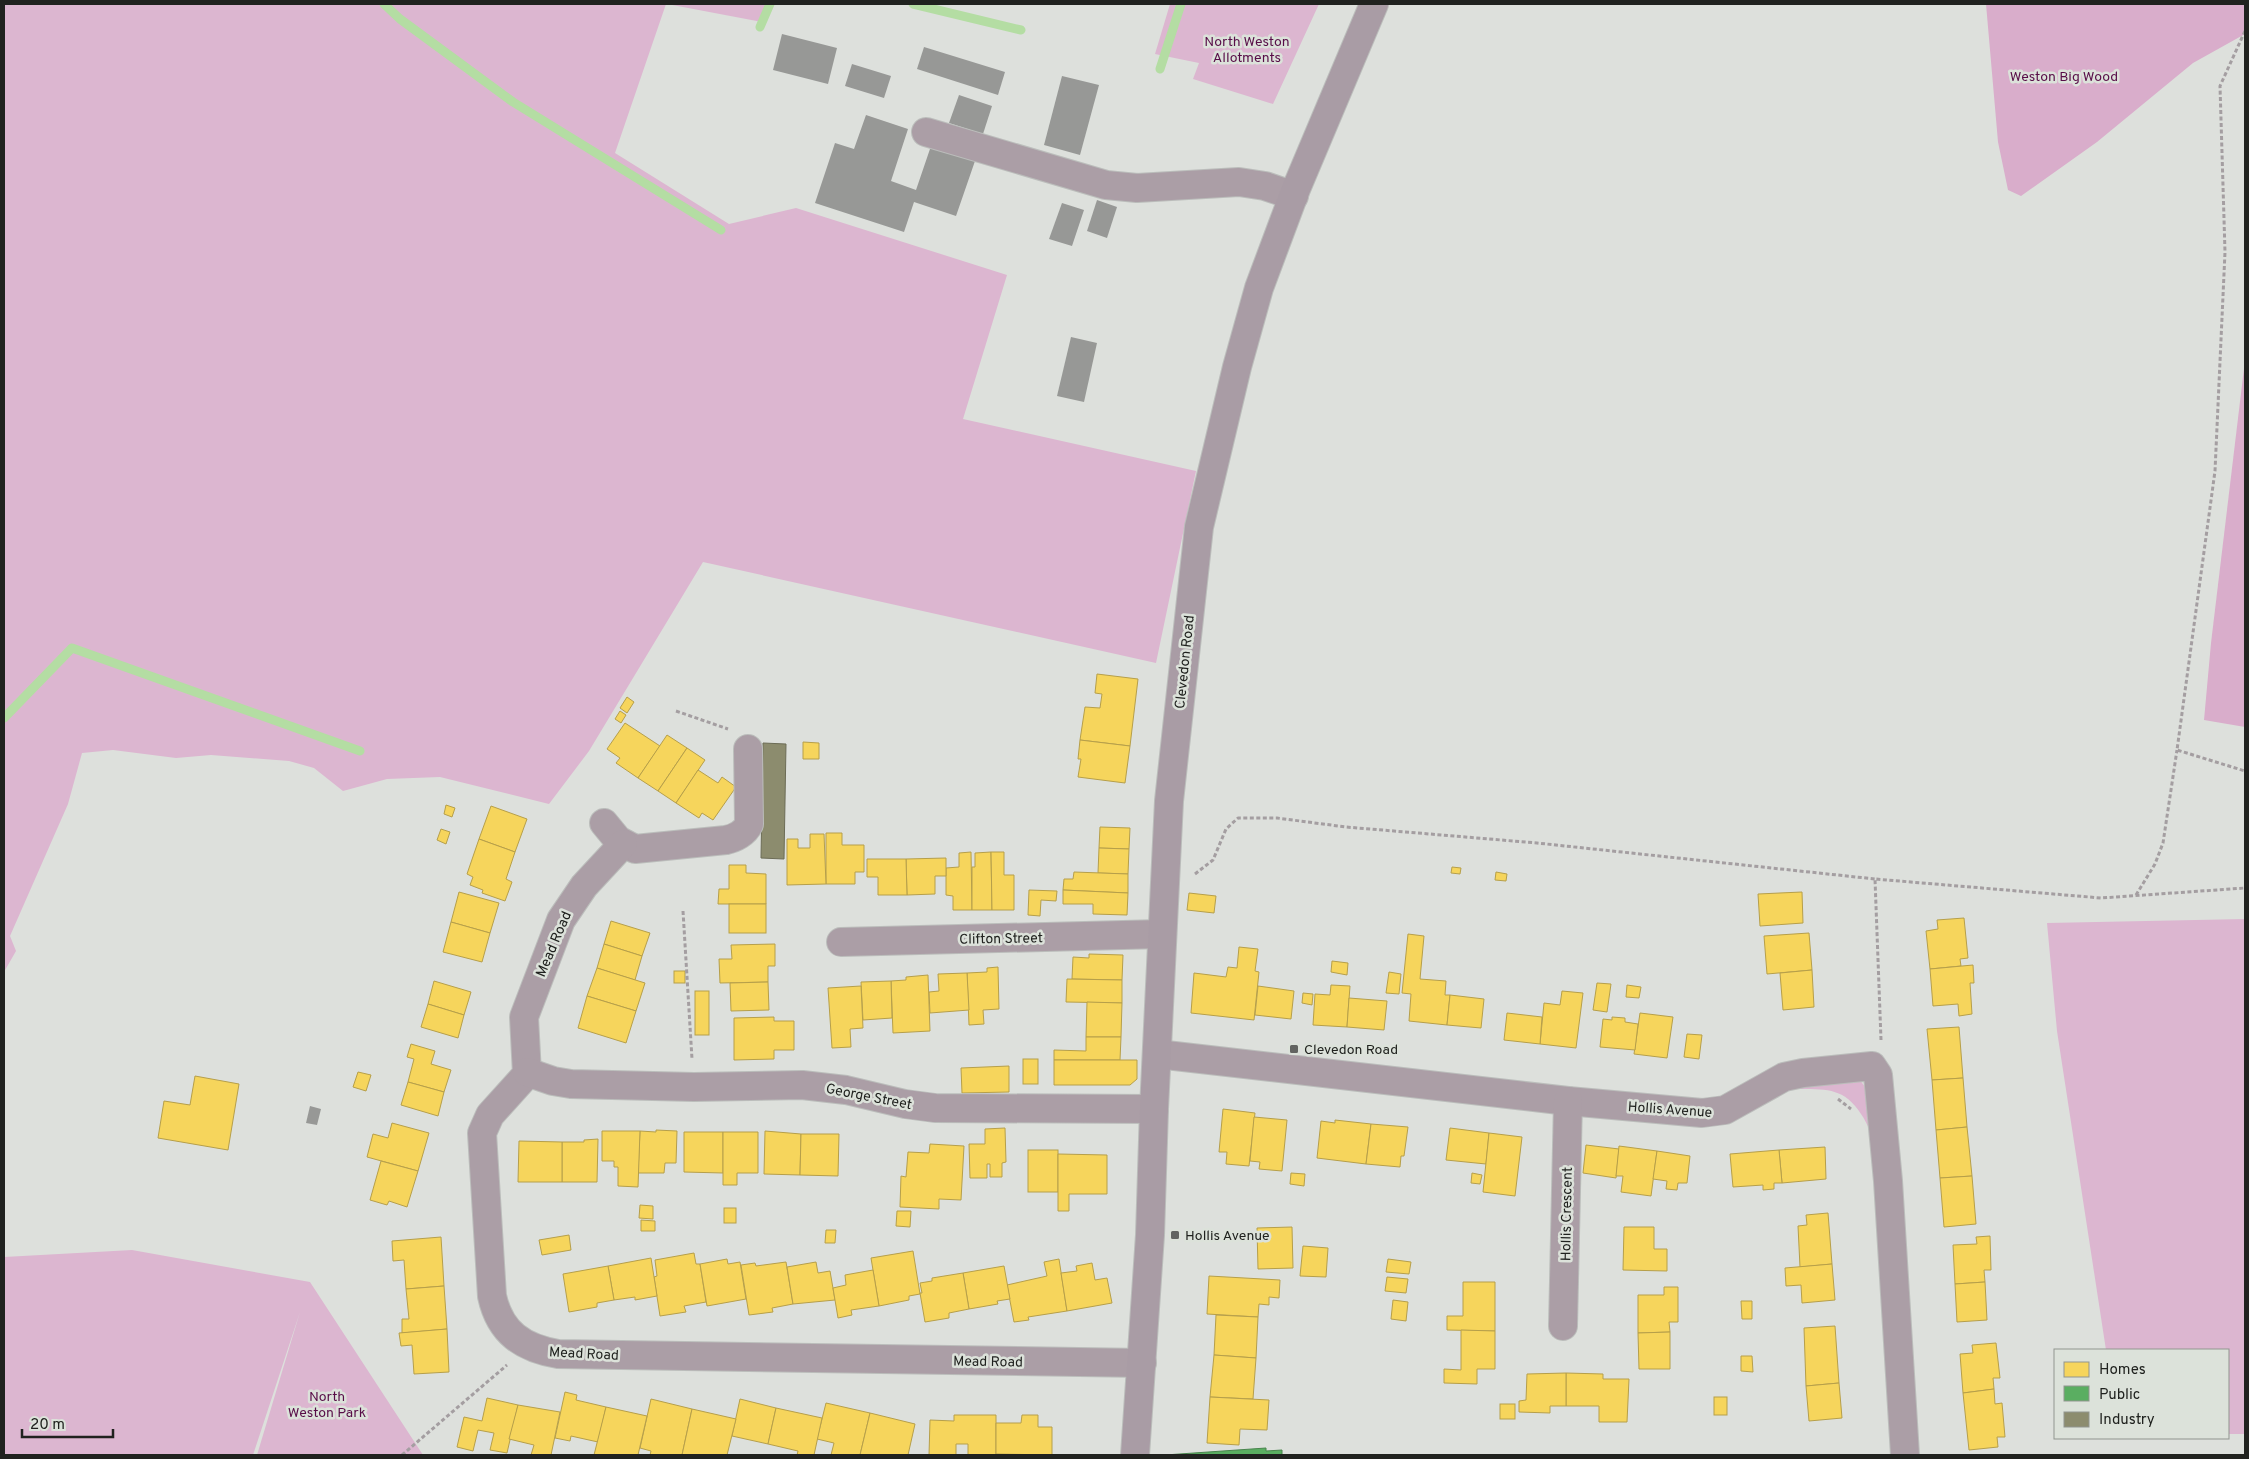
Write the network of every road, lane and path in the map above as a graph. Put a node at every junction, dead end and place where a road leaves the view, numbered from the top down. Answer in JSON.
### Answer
{"nodes":[{"id":1,"x":1374,"y":4,"type":"edge"},
{"id":2,"x":2245,"y":31,"type":"edge"},
{"id":3,"x":926,"y":132,"type":"dead end"},
{"id":4,"x":1294,"y":196,"type":"junction"},
{"id":5,"x":676,"y":711,"type":"dead end"},
{"id":6,"x":748,"y":749,"type":"joint"},
{"id":7,"x":2177,"y":750,"type":"junction"},
{"id":8,"x":2245,"y":771,"type":"edge"},
{"id":9,"x":604,"y":824,"type":"dead end"},
{"id":10,"x":629,"y":846,"type":"junction"},
{"id":11,"x":1875,"y":879,"type":"junction"},
{"id":12,"x":1164,"y":887,"type":"junction"},
{"id":13,"x":2245,"y":888,"type":"edge"},
{"id":14,"x":2136,"y":896,"type":"junction"},
{"id":15,"x":683,"y":911,"type":"dead end"},
{"id":16,"x":1162,"y":934,"type":"junction"},
{"id":17,"x":836,"y":943,"type":"dead end"},
{"id":18,"x":1157,"y":1054,"type":"junction"},
{"id":19,"x":527,"y":1072,"type":"junction"},
{"id":20,"x":1878,"y":1075,"type":"junction"},
{"id":21,"x":694,"y":1087,"type":"junction"},
{"id":22,"x":1836,"y":1098,"type":"dead end"},
{"id":23,"x":1568,"y":1101,"type":"junction"},
{"id":24,"x":1154,"y":1109,"type":"junction"},
{"id":25,"x":1853,"y":1111,"type":"dead end"},
{"id":26,"x":1564,"y":1326,"type":"dead end"},
{"id":27,"x":529,"y":1347,"type":"junction"},
{"id":28,"x":1142,"y":1363,"type":"junction"},
{"id":29,"x":402,"y":1455,"type":"edge"},
{"id":30,"x":1135,"y":1455,"type":"edge"},
{"id":31,"x":1905,"y":1455,"type":"edge"}],
"edges":[{"from":1,"to":4,"type":"main road","name":"Clevedon Road"},
{"from":2,"to":7,"type":"path"},
{"from":3,"to":4,"type":"street"},
{"from":4,"to":12,"type":"main road","name":"Clevedon Road"},
{"from":5,"to":6,"type":"path"},
{"from":6,"to":10,"type":"street"},
{"from":7,"to":8,"type":"path"},
{"from":7,"to":14,"type":"path"},
{"from":9,"to":10,"type":"street"},
{"from":10,"to":19,"type":"street","name":"Mead Road"},
{"from":11,"to":12,"type":"path"},
{"from":11,"to":14,"type":"path"},
{"from":11,"to":20,"type":"path"},
{"from":12,"to":16,"type":"main road","name":"Clevedon Road"},
{"from":13,"to":14,"type":"path"},
{"from":15,"to":21,"type":"path"},
{"from":16,"to":17,"type":"street","name":"Clifton Street"},
{"from":16,"to":18,"type":"main road","name":"Clevedon Road"},
{"from":18,"to":23,"type":"street","name":"Hollis Avenue"},
{"from":18,"to":24,"type":"main road","name":"Clevedon Road"},
{"from":19,"to":21,"type":"street","name":"George Street"},
{"from":19,"to":27,"type":"street","name":"Mead Road"},
{"from":20,"to":23,"type":"street","name":"Hollis Avenue"},
{"from":20,"to":31,"type":"street"},
{"from":21,"to":24,"type":"street","name":"George Street"},
{"from":22,"to":25,"type":"path"},
{"from":23,"to":26,"type":"street","name":"Hollis Crescent"},
{"from":24,"to":28,"type":"main road","name":"Clevedon Road"},
{"from":27,"to":28,"type":"street","name":"Mead Road"},
{"from":27,"to":29,"type":"path"},
{"from":28,"to":30,"type":"main road","name":"Clevedon Road"}]}
